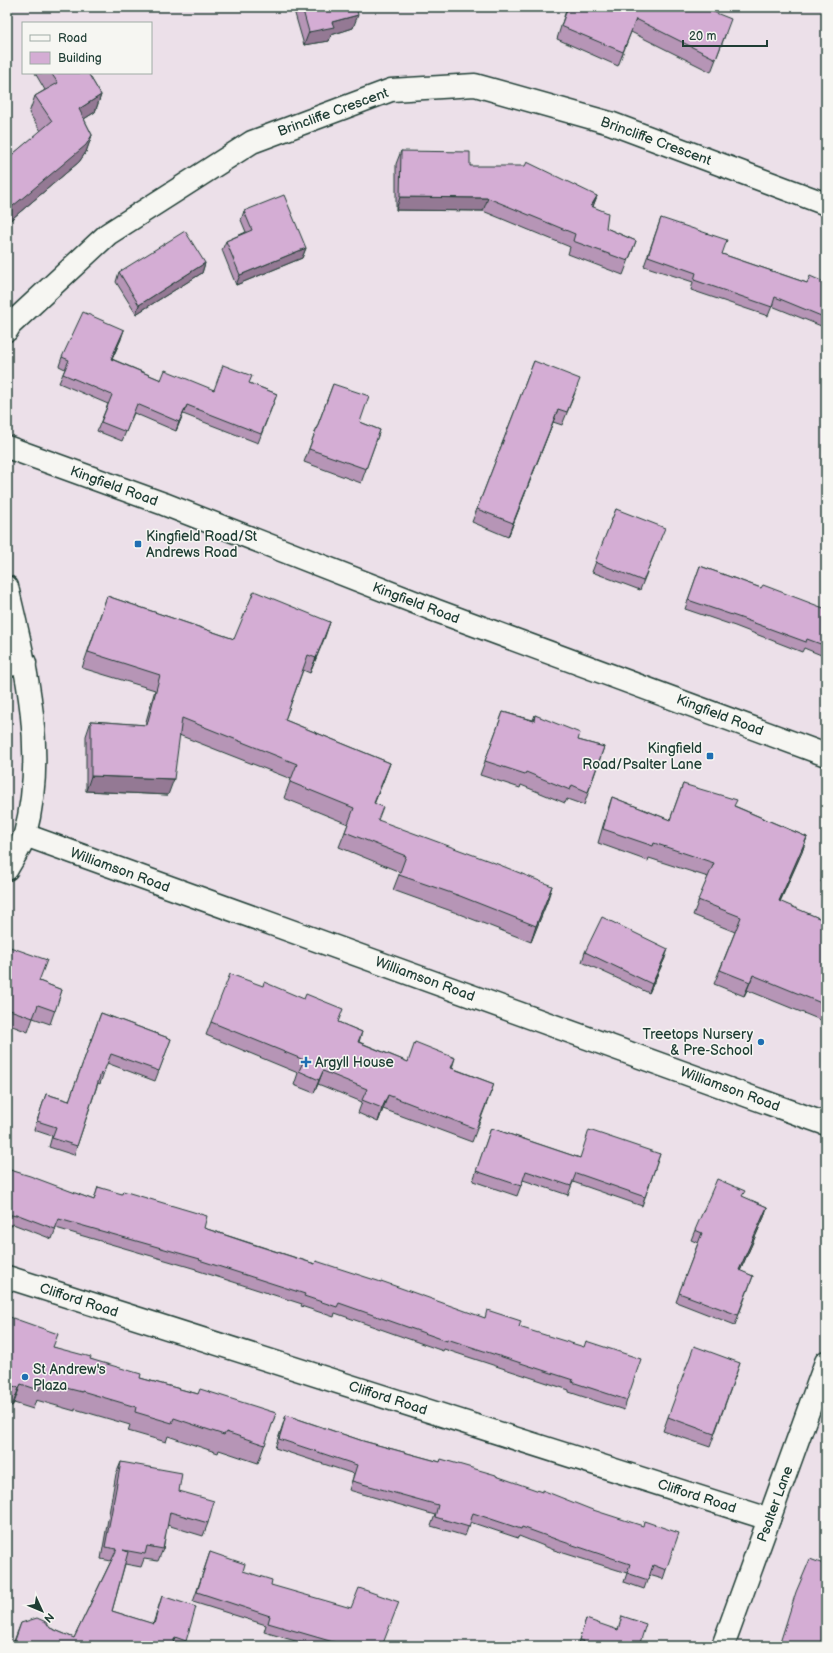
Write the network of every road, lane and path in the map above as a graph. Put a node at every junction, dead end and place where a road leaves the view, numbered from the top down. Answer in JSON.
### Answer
{"nodes":[{"id":1,"x":826,"y":204,"type":"edge"},
{"id":2,"x":7,"y":330,"type":"edge"},
{"id":3,"x":7,"y":447,"type":"edge"},
{"id":4,"x":7,"y":587,"type":"edge"},
{"id":5,"x":16,"y":664,"type":"edge"},
{"id":6,"x":826,"y":755,"type":"edge"},
{"id":7,"x":25,"y":835,"type":"junction"},
{"id":8,"x":7,"y":869,"type":"edge"},
{"id":9,"x":826,"y":1124,"type":"edge"},
{"id":10,"x":7,"y":1277,"type":"edge"},
{"id":11,"x":826,"y":1362,"type":"edge"},
{"id":12,"x":769,"y":1519,"type":"junction"},
{"id":13,"x":723,"y":1646,"type":"edge"}],
"edges":[{"from":1,"to":2,"type":"street","name":"Brincliffe Crescent"},
{"from":3,"to":6,"type":"street","name":"Kingfield Road"},
{"from":4,"to":5,"type":"street"},
{"from":5,"to":7,"type":"street"},
{"from":7,"to":8,"type":"street"},
{"from":7,"to":9,"type":"street","name":"Williamson Road"},
{"from":10,"to":12,"type":"street","name":"Clifford Road"},
{"from":11,"to":12,"type":"street","name":"Psalter Lane"},
{"from":12,"to":13,"type":"street","name":"Psalter Lane"}]}
